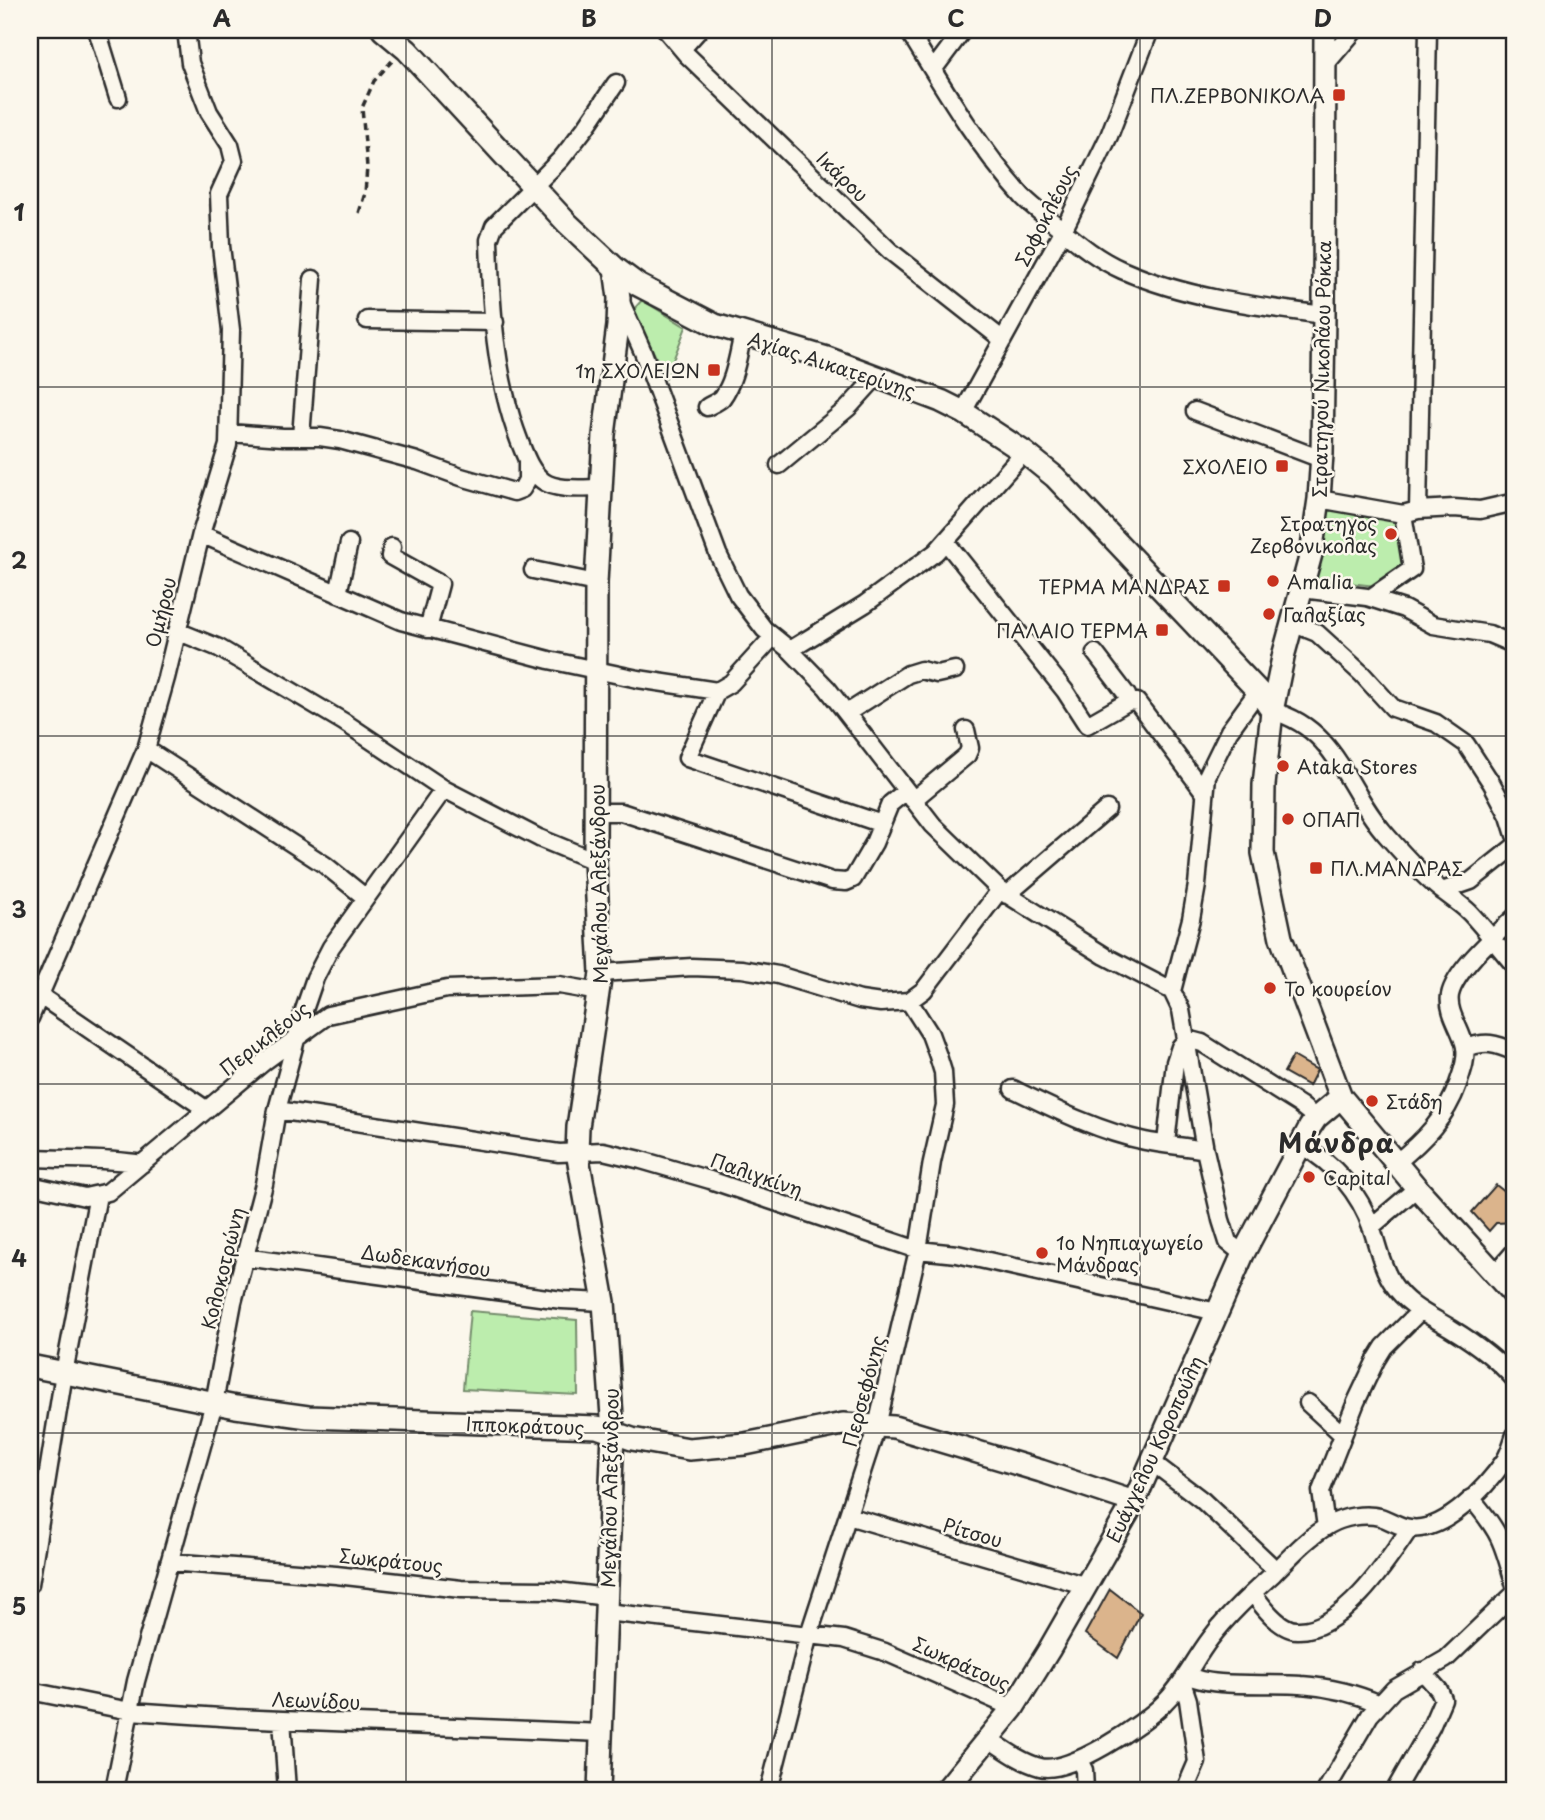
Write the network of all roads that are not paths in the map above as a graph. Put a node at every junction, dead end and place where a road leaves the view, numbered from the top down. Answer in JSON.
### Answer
{"nodes":[{"id":1,"x":97,"y":30,"type":"edge"},
{"id":2,"x":186,"y":30,"type":"edge"},
{"id":3,"x":383,"y":30,"type":"edge"},
{"id":4,"x":666,"y":30,"type":"edge"},
{"id":5,"x":699,"y":30,"type":"edge"},
{"id":6,"x":908,"y":30,"type":"edge"},
{"id":7,"x":963,"y":30,"type":"edge"},
{"id":8,"x":1150,"y":30,"type":"edge"},
{"id":9,"x":1325,"y":30,"type":"edge"},
{"id":10,"x":1354,"y":30,"type":"edge"},
{"id":11,"x":1428,"y":30,"type":"edge"},
{"id":12,"x":682,"y":49,"type":"junction"},
{"id":13,"x":1325,"y":65,"type":"junction"},
{"id":14,"x":933,"y":70,"type":"junction"},
{"id":15,"x":616,"y":83,"type":"dead end"},
{"id":16,"x":118,"y":98,"type":"dead end"},
{"id":17,"x":533,"y":188,"type":"junction"},
{"id":18,"x":1062,"y":231,"type":"junction"},
{"id":19,"x":615,"y":268,"type":"junction"},
{"id":20,"x":313,"y":279,"type":"dead end"},
{"id":21,"x":619,"y":298,"type":"junction"},
{"id":22,"x":1324,"y":315,"type":"junction"},
{"id":23,"x":367,"y":320,"type":"dead end"},
{"id":24,"x":495,"y":322,"type":"junction"},
{"id":25,"x":743,"y":334,"type":"junction"},
{"id":26,"x":1003,"y":340,"type":"junction"},
{"id":27,"x":878,"y":376,"type":"junction"},
{"id":28,"x":708,"y":407,"type":"dead end"},
{"id":29,"x":1195,"y":411,"type":"dead end"},
{"id":30,"x":963,"y":412,"type":"junction"},
{"id":31,"x":229,"y":433,"type":"junction"},
{"id":32,"x":301,"y":437,"type":"junction"},
{"id":33,"x":1024,"y":452,"type":"junction"},
{"id":34,"x":1321,"y":459,"type":"junction"},
{"id":35,"x":527,"y":462,"type":"junction"},
{"id":36,"x":779,"y":465,"type":"dead end"},
{"id":37,"x":600,"y":488,"type":"junction"},
{"id":38,"x":1319,"y":499,"type":"junction"},
{"id":39,"x":1515,"y":502,"type":"edge"},
{"id":40,"x":1410,"y":512,"type":"junction"},
{"id":41,"x":201,"y":534,"type":"junction"},
{"id":42,"x":946,"y":542,"type":"junction"},
{"id":43,"x":349,"y":543,"type":"dead end"},
{"id":44,"x":392,"y":547,"type":"dead end"},
{"id":45,"x":533,"y":570,"type":"dead end"},
{"id":46,"x":596,"y":583,"type":"junction"},
{"id":47,"x":1302,"y":589,"type":"junction"},
{"id":48,"x":338,"y":594,"type":"junction"},
{"id":49,"x":1370,"y":598,"type":"junction"},
{"id":50,"x":1292,"y":623,"type":"junction"},
{"id":51,"x":428,"y":629,"type":"junction"},
{"id":52,"x":177,"y":631,"type":"junction"},
{"id":53,"x":772,"y":638,"type":"junction"},
{"id":54,"x":1515,"y":645,"type":"edge"},
{"id":55,"x":790,"y":650,"type":"junction"},
{"id":56,"x":1095,"y":653,"type":"dead end"},
{"id":57,"x":955,"y":670,"type":"dead end"},
{"id":58,"x":595,"y":671,"type":"junction"},
{"id":59,"x":717,"y":691,"type":"junction"},
{"id":60,"x":1258,"y":691,"type":"junction"},
{"id":61,"x":1129,"y":701,"type":"junction"},
{"id":62,"x":1272,"y":711,"type":"junction"},
{"id":63,"x":847,"y":713,"type":"junction"},
{"id":64,"x":966,"y":730,"type":"dead end"},
{"id":65,"x":146,"y":749,"type":"junction"},
{"id":66,"x":444,"y":789,"type":"junction"},
{"id":67,"x":1205,"y":792,"type":"junction"},
{"id":68,"x":910,"y":796,"type":"junction"},
{"id":69,"x":1107,"y":809,"type":"dead end"},
{"id":70,"x":596,"y":812,"type":"junction"},
{"id":71,"x":882,"y":824,"type":"junction"},
{"id":72,"x":1515,"y":835,"type":"edge"},
{"id":73,"x":1515,"y":846,"type":"edge"},
{"id":74,"x":595,"y":861,"type":"junction"},
{"id":75,"x":1442,"y":891,"type":"junction"},
{"id":76,"x":1004,"y":893,"type":"junction"},
{"id":77,"x":366,"y":898,"type":"junction"},
{"id":78,"x":1515,"y":917,"type":"edge"},
{"id":79,"x":1491,"y":939,"type":"junction"},
{"id":80,"x":1515,"y":966,"type":"edge"},
{"id":81,"x":600,"y":982,"type":"junction"},
{"id":82,"x":1172,"y":990,"type":"junction"},
{"id":83,"x":39,"y":995,"type":"junction"},
{"id":84,"x":909,"y":1001,"type":"junction"},
{"id":85,"x":30,"y":1018,"type":"edge"},
{"id":86,"x":298,"y":1037,"type":"junction"},
{"id":87,"x":1187,"y":1040,"type":"junction"},
{"id":88,"x":1465,"y":1048,"type":"junction"},
{"id":89,"x":1515,"y":1052,"type":"edge"},
{"id":90,"x":1013,"y":1090,"type":"dead end"},
{"id":91,"x":1341,"y":1097,"type":"junction"},
{"id":92,"x":207,"y":1110,"type":"junction"},
{"id":93,"x":277,"y":1111,"type":"junction"},
{"id":94,"x":1316,"y":1118,"type":"junction"},
{"id":95,"x":1166,"y":1143,"type":"junction"},
{"id":96,"x":1301,"y":1145,"type":"junction"},
{"id":97,"x":1205,"y":1150,"type":"junction"},
{"id":98,"x":577,"y":1152,"type":"junction"},
{"id":99,"x":33,"y":1157,"type":"dead end"},
{"id":100,"x":1396,"y":1163,"type":"junction"},
{"id":101,"x":142,"y":1164,"type":"junction"},
{"id":102,"x":30,"y":1185,"type":"edge"},
{"id":103,"x":1417,"y":1188,"type":"junction"},
{"id":104,"x":98,"y":1195,"type":"junction"},
{"id":105,"x":1371,"y":1227,"type":"junction"},
{"id":106,"x":918,"y":1250,"type":"junction"},
{"id":107,"x":1515,"y":1251,"type":"edge"},
{"id":108,"x":1243,"y":1254,"type":"junction"},
{"id":109,"x":244,"y":1257,"type":"junction"},
{"id":110,"x":1495,"y":1274,"type":"junction"},
{"id":111,"x":1515,"y":1296,"type":"edge"},
{"id":112,"x":604,"y":1302,"type":"junction"},
{"id":113,"x":1420,"y":1311,"type":"junction"},
{"id":114,"x":1217,"y":1312,"type":"junction"},
{"id":115,"x":30,"y":1366,"type":"edge"},
{"id":116,"x":64,"y":1373,"type":"junction"},
{"id":117,"x":1515,"y":1380,"type":"edge"},
{"id":118,"x":214,"y":1403,"type":"junction"},
{"id":119,"x":1308,"y":1403,"type":"dead end"},
{"id":120,"x":877,"y":1426,"type":"junction"},
{"id":121,"x":613,"y":1431,"type":"junction"},
{"id":122,"x":1343,"y":1435,"type":"junction"},
{"id":123,"x":1515,"y":1435,"type":"edge"},
{"id":124,"x":1152,"y":1462,"type":"junction"},
{"id":125,"x":1471,"y":1498,"type":"junction"},
{"id":126,"x":1134,"y":1502,"type":"junction"},
{"id":127,"x":848,"y":1516,"type":"junction"},
{"id":128,"x":1326,"y":1527,"type":"junction"},
{"id":129,"x":1410,"y":1528,"type":"junction"},
{"id":130,"x":169,"y":1562,"type":"junction"},
{"id":131,"x":1276,"y":1570,"type":"junction"},
{"id":132,"x":30,"y":1584,"type":"edge"},
{"id":133,"x":1087,"y":1586,"type":"junction"},
{"id":134,"x":1515,"y":1586,"type":"edge"},
{"id":135,"x":1253,"y":1593,"type":"junction"},
{"id":136,"x":1515,"y":1593,"type":"edge"},
{"id":137,"x":607,"y":1605,"type":"junction"},
{"id":138,"x":809,"y":1634,"type":"junction"},
{"id":139,"x":1422,"y":1671,"type":"junction"},
{"id":140,"x":1185,"y":1678,"type":"junction"},
{"id":141,"x":30,"y":1691,"type":"edge"},
{"id":142,"x":1380,"y":1704,"type":"junction"},
{"id":143,"x":1013,"y":1708,"type":"junction"},
{"id":144,"x":130,"y":1711,"type":"junction"},
{"id":145,"x":282,"y":1720,"type":"junction"},
{"id":146,"x":603,"y":1733,"type":"junction"},
{"id":147,"x":989,"y":1739,"type":"junction"},
{"id":148,"x":1079,"y":1760,"type":"junction"},
{"id":149,"x":114,"y":1790,"type":"edge"},
{"id":150,"x":287,"y":1790,"type":"edge"},
{"id":151,"x":599,"y":1790,"type":"edge"},
{"id":152,"x":769,"y":1790,"type":"edge"},
{"id":153,"x":946,"y":1790,"type":"edge"},
{"id":154,"x":1085,"y":1790,"type":"edge"},
{"id":155,"x":1185,"y":1790,"type":"edge"},
{"id":156,"x":1326,"y":1790,"type":"edge"},
{"id":157,"x":1395,"y":1790,"type":"edge"}],
"edges":[{"from":1,"to":16,"type":"street"},
{"from":2,"to":31,"type":"street","name":"Ομήρου"},
{"from":3,"to":17,"type":"street","name":"Αγίας Αικατερίνης"},
{"from":4,"to":12,"type":"street","name":"Ικάρου"},
{"from":5,"to":12,"type":"street"},
{"from":6,"to":14,"type":"street"},
{"from":7,"to":14,"type":"street"},
{"from":8,"to":18,"type":"street","name":"Σοφοκλέους"},
{"from":9,"to":13,"type":"street","name":"Στρατηγού Νικολάου Ρόκκα"},
{"from":10,"to":13,"type":"street"},
{"from":11,"to":40,"type":"street"},
{"from":12,"to":26,"type":"street","name":"Ικάρου"},
{"from":13,"to":22,"type":"street","name":"Στρατηγού Νικολάου Ρόκκα"},
{"from":14,"to":18,"type":"street"},
{"from":15,"to":17,"type":"street"},
{"from":17,"to":19,"type":"street","name":"Αγίας Αικατερίνης"},
{"from":17,"to":24,"type":"street"},
{"from":18,"to":22,"type":"street"},
{"from":18,"to":26,"type":"street","name":"Σοφοκλέους"},
{"from":19,"to":21,"type":"street","name":"Μεγάλου Αλεξάνδρου"},
{"from":19,"to":25,"type":"street","name":"Αγίας Αικατερίνης"},
{"from":20,"to":32,"type":"street"},
{"from":21,"to":37,"type":"street","name":"Μεγάλου Αλεξάνδρου"},
{"from":21,"to":53,"type":"street"},
{"from":22,"to":34,"type":"street","name":"Στρατηγού Νικολάου Ρόκκα"},
{"from":23,"to":24,"type":"street"},
{"from":24,"to":35,"type":"street"},
{"from":25,"to":27,"type":"street","name":"Αγίας Αικατερίνης"},
{"from":25,"to":28,"type":"street"},
{"from":26,"to":30,"type":"street","name":"Σοφοκλέους"},
{"from":27,"to":30,"type":"street","name":"Αγίας Αικατερίνης"},
{"from":27,"to":36,"type":"street"},
{"from":29,"to":34,"type":"street"},
{"from":30,"to":33,"type":"street","name":"Αγίας Αικατερίνης"},
{"from":31,"to":32,"type":"street"},
{"from":31,"to":41,"type":"street","name":"Ομήρου"},
{"from":32,"to":35,"type":"street"},
{"from":33,"to":42,"type":"street"},
{"from":33,"to":60,"type":"street","name":"Αγίας Αικατερίνης"},
{"from":34,"to":38,"type":"street","name":"Στρατηγού Νικολάου Ρόκκα"},
{"from":35,"to":37,"type":"street"},
{"from":37,"to":46,"type":"street","name":"Μεγάλου Αλεξάνδρου"},
{"from":38,"to":40,"type":"street"},
{"from":38,"to":47,"type":"street","name":"Στρατηγού Νικολάου Ρόκκα"},
{"from":39,"to":40,"type":"street"},
{"from":40,"to":49,"type":"street"},
{"from":41,"to":48,"type":"street"},
{"from":41,"to":52,"type":"street","name":"Ομήρου"},
{"from":42,"to":55,"type":"street"},
{"from":42,"to":61,"type":"street"},
{"from":43,"to":48,"type":"street"},
{"from":44,"to":51,"type":"street"},
{"from":45,"to":46,"type":"street"},
{"from":46,"to":58,"type":"street","name":"Μεγάλου Αλεξάνδρου"},
{"from":47,"to":49,"type":"street"},
{"from":47,"to":50,"type":"street","name":"Στρατηγού Νικολάου Ρόκκα"},
{"from":48,"to":51,"type":"street"},
{"from":49,"to":54,"type":"street"},
{"from":50,"to":62,"type":"street","name":"Στρατηγού Νικολάου Ρόκκα"},
{"from":50,"to":72,"type":"street"},
{"from":51,"to":58,"type":"street"},
{"from":52,"to":65,"type":"street","name":"Ομήρου"},
{"from":52,"to":66,"type":"street"},
{"from":53,"to":55,"type":"street"},
{"from":53,"to":59,"type":"street"},
{"from":55,"to":63,"type":"street"},
{"from":56,"to":61,"type":"street"},
{"from":57,"to":63,"type":"street"},
{"from":58,"to":59,"type":"street"},
{"from":58,"to":70,"type":"street","name":"Μεγάλου Αλεξάνδρου"},
{"from":59,"to":71,"type":"street"},
{"from":60,"to":62,"type":"street","name":"Αγίας Αικατερίνης"},
{"from":60,"to":67,"type":"street"},
{"from":61,"to":67,"type":"street"},
{"from":62,"to":75,"type":"street"},
{"from":62,"to":91,"type":"street","name":"Στρατηγού Νικολάου Ρόκκα"},
{"from":63,"to":68,"type":"street"},
{"from":64,"to":68,"type":"street"},
{"from":65,"to":77,"type":"street"},
{"from":65,"to":83,"type":"street","name":"Ομήρου"},
{"from":66,"to":74,"type":"street"},
{"from":66,"to":77,"type":"street","name":"Κολοκοτρώνη"},
{"from":67,"to":82,"type":"street"},
{"from":68,"to":71,"type":"street"},
{"from":68,"to":76,"type":"street"},
{"from":69,"to":76,"type":"street"},
{"from":70,"to":71,"type":"street"},
{"from":70,"to":74,"type":"street","name":"Μεγάλου Αλεξάνδρου"},
{"from":73,"to":75,"type":"street"},
{"from":74,"to":81,"type":"street","name":"Μεγάλου Αλεξάνδρου"},
{"from":75,"to":79,"type":"street"},
{"from":76,"to":82,"type":"street"},
{"from":76,"to":84,"type":"street"},
{"from":77,"to":86,"type":"street","name":"Κολοκοτρώνη"},
{"from":78,"to":79,"type":"street"},
{"from":79,"to":80,"type":"street"},
{"from":79,"to":88,"type":"street"},
{"from":81,"to":84,"type":"street","name":"Περικλέους"},
{"from":81,"to":86,"type":"street","name":"Περικλέους"},
{"from":81,"to":98,"type":"street","name":"Μεγάλου Αλεξάνδρου"},
{"from":82,"to":87,"type":"street"},
{"from":83,"to":85,"type":"street","name":"Ομήρου"},
{"from":83,"to":92,"type":"street"},
{"from":84,"to":106,"type":"street","name":"Περσεφόνης"},
{"from":86,"to":92,"type":"street","name":"Περικλέους"},
{"from":86,"to":93,"type":"street","name":"Κολοκοτρώνη"},
{"from":87,"to":94,"type":"street"},
{"from":87,"to":95,"type":"street"},
{"from":87,"to":97,"type":"street"},
{"from":88,"to":89,"type":"street"},
{"from":88,"to":100,"type":"street"},
{"from":90,"to":95,"type":"street"},
{"from":91,"to":94,"type":"street","name":"Ευάγγελου Κοροπούλη"},
{"from":91,"to":100,"type":"street","name":"Στρατηγού Νικολάου Ρόκκα"},
{"from":92,"to":101,"type":"street","name":"Περικλέους"},
{"from":93,"to":98,"type":"street","name":"Παλιγκίνη"},
{"from":93,"to":109,"type":"street","name":"Κολοκοτρώνη"},
{"from":94,"to":96,"type":"street","name":"Ευάγγελου Κοροπούλη"},
{"from":95,"to":97,"type":"street"},
{"from":96,"to":105,"type":"street"},
{"from":96,"to":108,"type":"street","name":"Ευάγγελου Κοροπούλη"},
{"from":97,"to":108,"type":"street"},
{"from":98,"to":106,"type":"street","name":"Παλιγκίνη"},
{"from":98,"to":112,"type":"street","name":"Μεγάλου Αλεξάνδρου"},
{"from":99,"to":101,"type":"street"},
{"from":100,"to":103,"type":"street","name":"Στρατηγού Νικολάου Ρόκκα"},
{"from":101,"to":104,"type":"street","name":"Περικλέους"},
{"from":102,"to":104,"type":"street"},
{"from":103,"to":105,"type":"street"},
{"from":103,"to":110,"type":"street","name":"Στρατηγού Νικολάου Ρόκκα"},
{"from":104,"to":116,"type":"street"},
{"from":105,"to":113,"type":"street"},
{"from":106,"to":114,"type":"street","name":"Παλιγκίνη"},
{"from":106,"to":120,"type":"street","name":"Περσεφόνης"},
{"from":107,"to":110,"type":"street"},
{"from":108,"to":114,"type":"street","name":"Ευάγγελου Κοροπούλη"},
{"from":109,"to":112,"type":"street","name":"Δωδεκανήσου"},
{"from":109,"to":118,"type":"street","name":"Κολοκοτρώνη"},
{"from":110,"to":111,"type":"street","name":"Στρατηγού Νικολάου Ρόκκα"},
{"from":112,"to":121,"type":"street","name":"Μεγάλου Αλεξάνδρου"},
{"from":113,"to":117,"type":"street"},
{"from":113,"to":122,"type":"street"},
{"from":114,"to":124,"type":"street","name":"Ευάγγελου Κοροπούλη"},
{"from":115,"to":116,"type":"street","name":"Ιπποκράτους"},
{"from":116,"to":118,"type":"street","name":"Ιπποκράτους"},
{"from":116,"to":132,"type":"street"},
{"from":118,"to":121,"type":"street","name":"Ιπποκράτους"},
{"from":118,"to":130,"type":"street","name":"Κολοκοτρώνη"},
{"from":119,"to":122,"type":"street"},
{"from":120,"to":121,"type":"street","name":"Ιπποκράτους"},
{"from":120,"to":126,"type":"street","name":"Ιπποκράτους"},
{"from":120,"to":127,"type":"street","name":"Περσεφόνης"},
{"from":121,"to":137,"type":"street","name":"Μεγάλου Αλεξάνδρου"},
{"from":122,"to":128,"type":"street"},
{"from":123,"to":125,"type":"street"},
{"from":124,"to":126,"type":"street","name":"Ευάγγελου Κοροπούλη"},
{"from":124,"to":131,"type":"street"},
{"from":125,"to":129,"type":"street"},
{"from":125,"to":134,"type":"street"},
{"from":126,"to":133,"type":"street","name":"Ευάγγελου Κοροπούλη"},
{"from":127,"to":133,"type":"street","name":"Ρίτσου"},
{"from":127,"to":138,"type":"street","name":"Περσεφόνης"},
{"from":128,"to":129,"type":"street"},
{"from":128,"to":131,"type":"street"},
{"from":129,"to":135,"type":"street"},
{"from":130,"to":137,"type":"street","name":"Σωκράτους"},
{"from":130,"to":144,"type":"street","name":"Κολοκοτρώνη"},
{"from":131,"to":135,"type":"street"},
{"from":133,"to":143,"type":"street","name":"Ευάγγελου Κοροπούλη"},
{"from":135,"to":140,"type":"street"},
{"from":136,"to":139,"type":"street"},
{"from":137,"to":138,"type":"street","name":"Σωκράτους"},
{"from":137,"to":146,"type":"street","name":"Μεγάλου Αλεξάνδρου"},
{"from":138,"to":143,"type":"street","name":"Σωκράτους"},
{"from":138,"to":152,"type":"street","name":"Περσεφόνης"},
{"from":139,"to":142,"type":"street"},
{"from":139,"to":157,"type":"street"},
{"from":140,"to":142,"type":"street"},
{"from":140,"to":148,"type":"street"},
{"from":140,"to":155,"type":"street"},
{"from":141,"to":144,"type":"street","name":"Λεωνίδου"},
{"from":142,"to":156,"type":"street"},
{"from":143,"to":147,"type":"street","name":"Ευάγγελου Κοροπούλη"},
{"from":144,"to":145,"type":"street","name":"Λεωνίδου"},
{"from":144,"to":149,"type":"street","name":"Κολοκοτρώνη"},
{"from":145,"to":146,"type":"street","name":"Λεωνίδου"},
{"from":145,"to":150,"type":"street"},
{"from":146,"to":151,"type":"street","name":"Μεγάλου Αλεξάνδρου"},
{"from":147,"to":148,"type":"street"},
{"from":147,"to":153,"type":"street","name":"Ευάγγελου Κοροπούλη"},
{"from":148,"to":154,"type":"street"}]}
